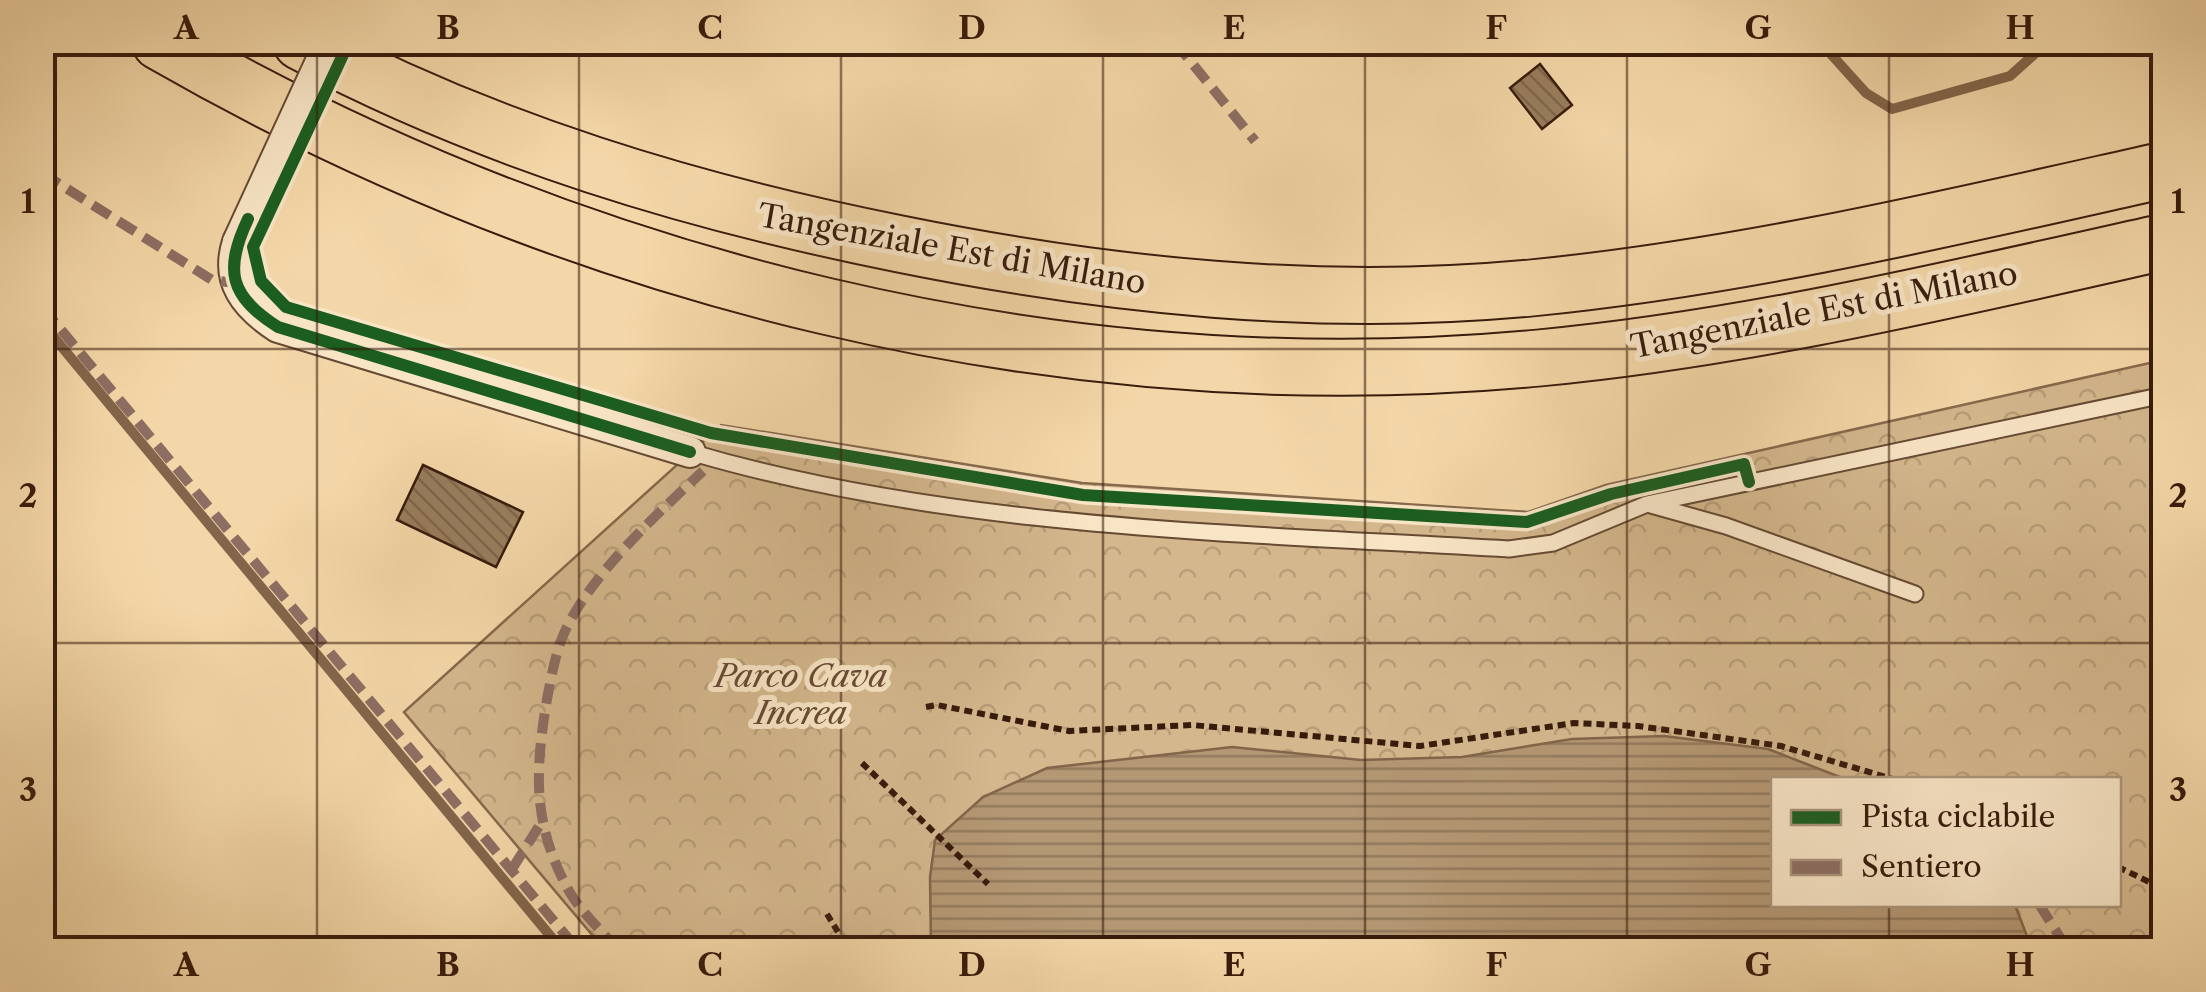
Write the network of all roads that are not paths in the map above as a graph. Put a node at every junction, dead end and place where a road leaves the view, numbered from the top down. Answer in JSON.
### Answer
{"nodes":[{"id":1,"x":160,"y":42,"type":"edge"},
{"id":2,"x":301,"y":42,"type":"edge"},
{"id":3,"x":330,"y":42,"type":"edge"},
{"id":4,"x":2164,"y":170,"type":"edge"},
{"id":5,"x":2164,"y":242,"type":"edge"},
{"id":6,"x":2164,"y":395,"type":"edge"},
{"id":7,"x":690,"y":452,"type":"joint"},
{"id":8,"x":1647,"y":504,"type":"junction"},
{"id":9,"x":1915,"y":594,"type":"dead end"}],
"edges":[{"from":1,"to":5,"type":"highway","name":"Tangenziale Est di Milano"},
{"from":2,"to":4,"type":"highway","name":"Tangenziale Est di Milano"},
{"from":3,"to":7,"type":"street","bridge":true},
{"from":6,"to":8,"type":"lane"},
{"from":7,"to":8,"type":"lane"},
{"from":8,"to":9,"type":"lane"}]}
